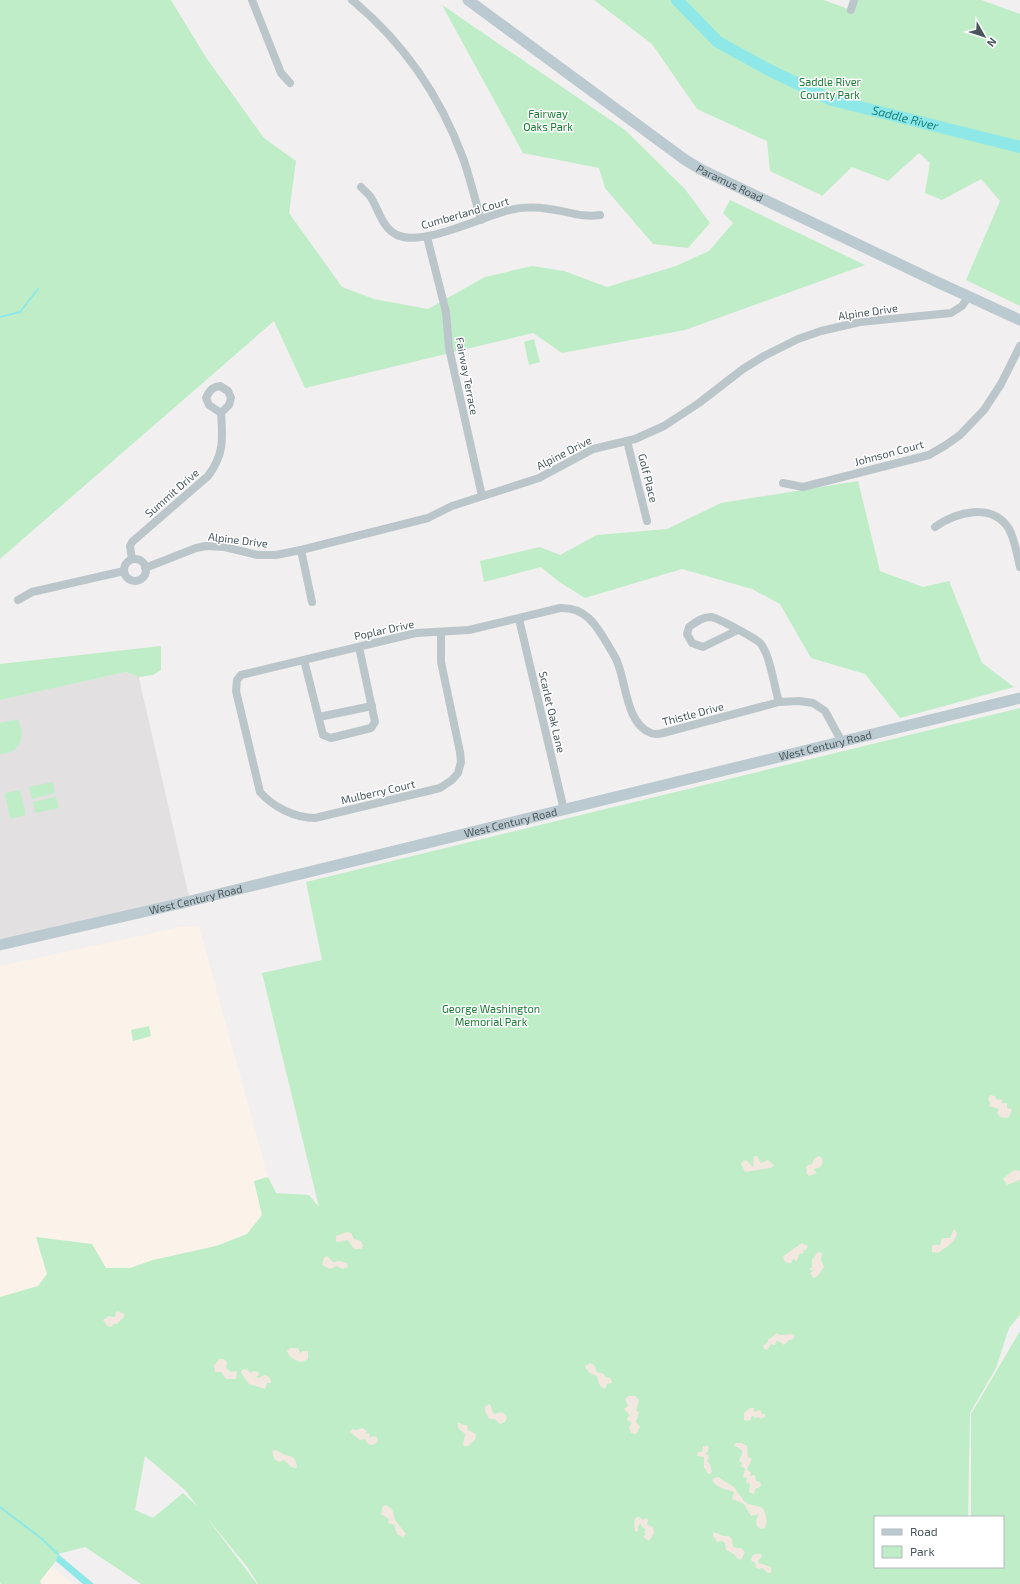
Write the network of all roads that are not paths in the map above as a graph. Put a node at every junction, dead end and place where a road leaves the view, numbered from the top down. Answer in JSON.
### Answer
{"nodes":[{"id":1,"x":253,"y":0,"type":"edge"},
{"id":2,"x":352,"y":0,"type":"edge"},
{"id":3,"x":468,"y":0,"type":"edge"},
{"id":4,"x":854,"y":0,"type":"edge"},
{"id":5,"x":851,"y":10,"type":"dead end"},
{"id":6,"x":290,"y":82,"type":"dead end"},
{"id":7,"x":361,"y":187,"type":"dead end"},
{"id":8,"x":600,"y":215,"type":"dead end"},
{"id":9,"x":481,"y":220,"type":"junction"},
{"id":10,"x":427,"y":237,"type":"junction"},
{"id":11,"x":969,"y":296,"type":"junction"},
{"id":12,"x":1020,"y":320,"type":"edge"},
{"id":13,"x":1020,"y":346,"type":"edge"},
{"id":14,"x":221,"y":413,"type":"dead end"},
{"id":15,"x":627,"y":441,"type":"junction"},
{"id":16,"x":783,"y":483,"type":"dead end"},
{"id":17,"x":482,"y":496,"type":"junction"},
{"id":18,"x":647,"y":521,"type":"dead end"},
{"id":19,"x":935,"y":527,"type":"dead end"},
{"id":20,"x":301,"y":550,"type":"junction"},
{"id":21,"x":132,"y":559,"type":"junction"},
{"id":22,"x":145,"y":568,"type":"junction"},
{"id":23,"x":1020,"y":568,"type":"edge"},
{"id":24,"x":124,"y":571,"type":"junction"},
{"id":25,"x":18,"y":600,"type":"dead end"},
{"id":26,"x":312,"y":602,"type":"dead end"},
{"id":27,"x":519,"y":619,"type":"junction"},
{"id":28,"x":597,"y":626,"type":"joint"},
{"id":29,"x":738,"y":630,"type":"junction"},
{"id":30,"x":441,"y":632,"type":"junction"},
{"id":31,"x":359,"y":647,"type":"junction"},
{"id":32,"x":304,"y":660,"type":"junction"},
{"id":33,"x":238,"y":696,"type":"joint"},
{"id":34,"x":1020,"y":698,"type":"edge"},
{"id":35,"x":779,"y":702,"type":"junction"},
{"id":36,"x":372,"y":706,"type":"junction"},
{"id":37,"x":319,"y":717,"type":"junction"},
{"id":38,"x":842,"y":742,"type":"junction"},
{"id":39,"x":564,"y":810,"type":"junction"},
{"id":40,"x":0,"y":945,"type":"edge"}],
"edges":[{"from":1,"to":6,"type":"street"},
{"from":2,"to":9,"type":"street"},
{"from":3,"to":11,"type":"main road","name":"Paramus Road"},
{"from":4,"to":5,"type":"street"},
{"from":7,"to":10,"type":"street","name":"Cumberland Court"},
{"from":8,"to":9,"type":"street","name":"Cumberland Court"},
{"from":9,"to":10,"type":"street","name":"Cumberland Court"},
{"from":10,"to":17,"type":"street","name":"Fairway Terrace"},
{"from":11,"to":12,"type":"main road","name":"Paramus Road"},
{"from":11,"to":15,"type":"street","name":"Alpine Drive"},
{"from":13,"to":16,"type":"street","name":"Johnson Court"},
{"from":14,"to":21,"type":"street","name":"Summit Drive"},
{"from":15,"to":17,"type":"street","name":"Alpine Drive"},
{"from":15,"to":18,"type":"street","name":"Golf Place"},
{"from":17,"to":20,"type":"street","name":"Alpine Drive"},
{"from":19,"to":23,"type":"street"},
{"from":20,"to":22,"type":"street","name":"Alpine Drive"},
{"from":20,"to":26,"type":"street"},
{"from":21,"to":22,"type":"street"},
{"from":21,"to":24,"type":"street"},
{"from":22,"to":24,"type":"street"},
{"from":24,"to":25,"type":"street"},
{"from":27,"to":28,"type":"street","name":"Poplar Drive"},
{"from":27,"to":30,"type":"street","name":"Poplar Drive"},
{"from":27,"to":39,"type":"street","name":"Scarlet Oak Lane"},
{"from":28,"to":35,"type":"street","name":"Thistle Drive"},
{"from":29,"to":29,"type":"street"},
{"from":29,"to":35,"type":"street"},
{"from":30,"to":31,"type":"street","name":"Poplar Drive"},
{"from":30,"to":33,"type":"street","name":"Mulberry Court"},
{"from":31,"to":32,"type":"street","name":"Poplar Drive"},
{"from":31,"to":36,"type":"street"},
{"from":32,"to":33,"type":"street","name":"Poplar Drive"},
{"from":32,"to":37,"type":"street"},
{"from":34,"to":38,"type":"main road","name":"West Century Road"},
{"from":35,"to":38,"type":"street","name":"Thistle Drive"},
{"from":36,"to":37,"type":"street"},
{"from":36,"to":37,"type":"street"},
{"from":38,"to":39,"type":"main road","name":"West Century Road"},
{"from":39,"to":40,"type":"main road","name":"West Century Road"}]}
